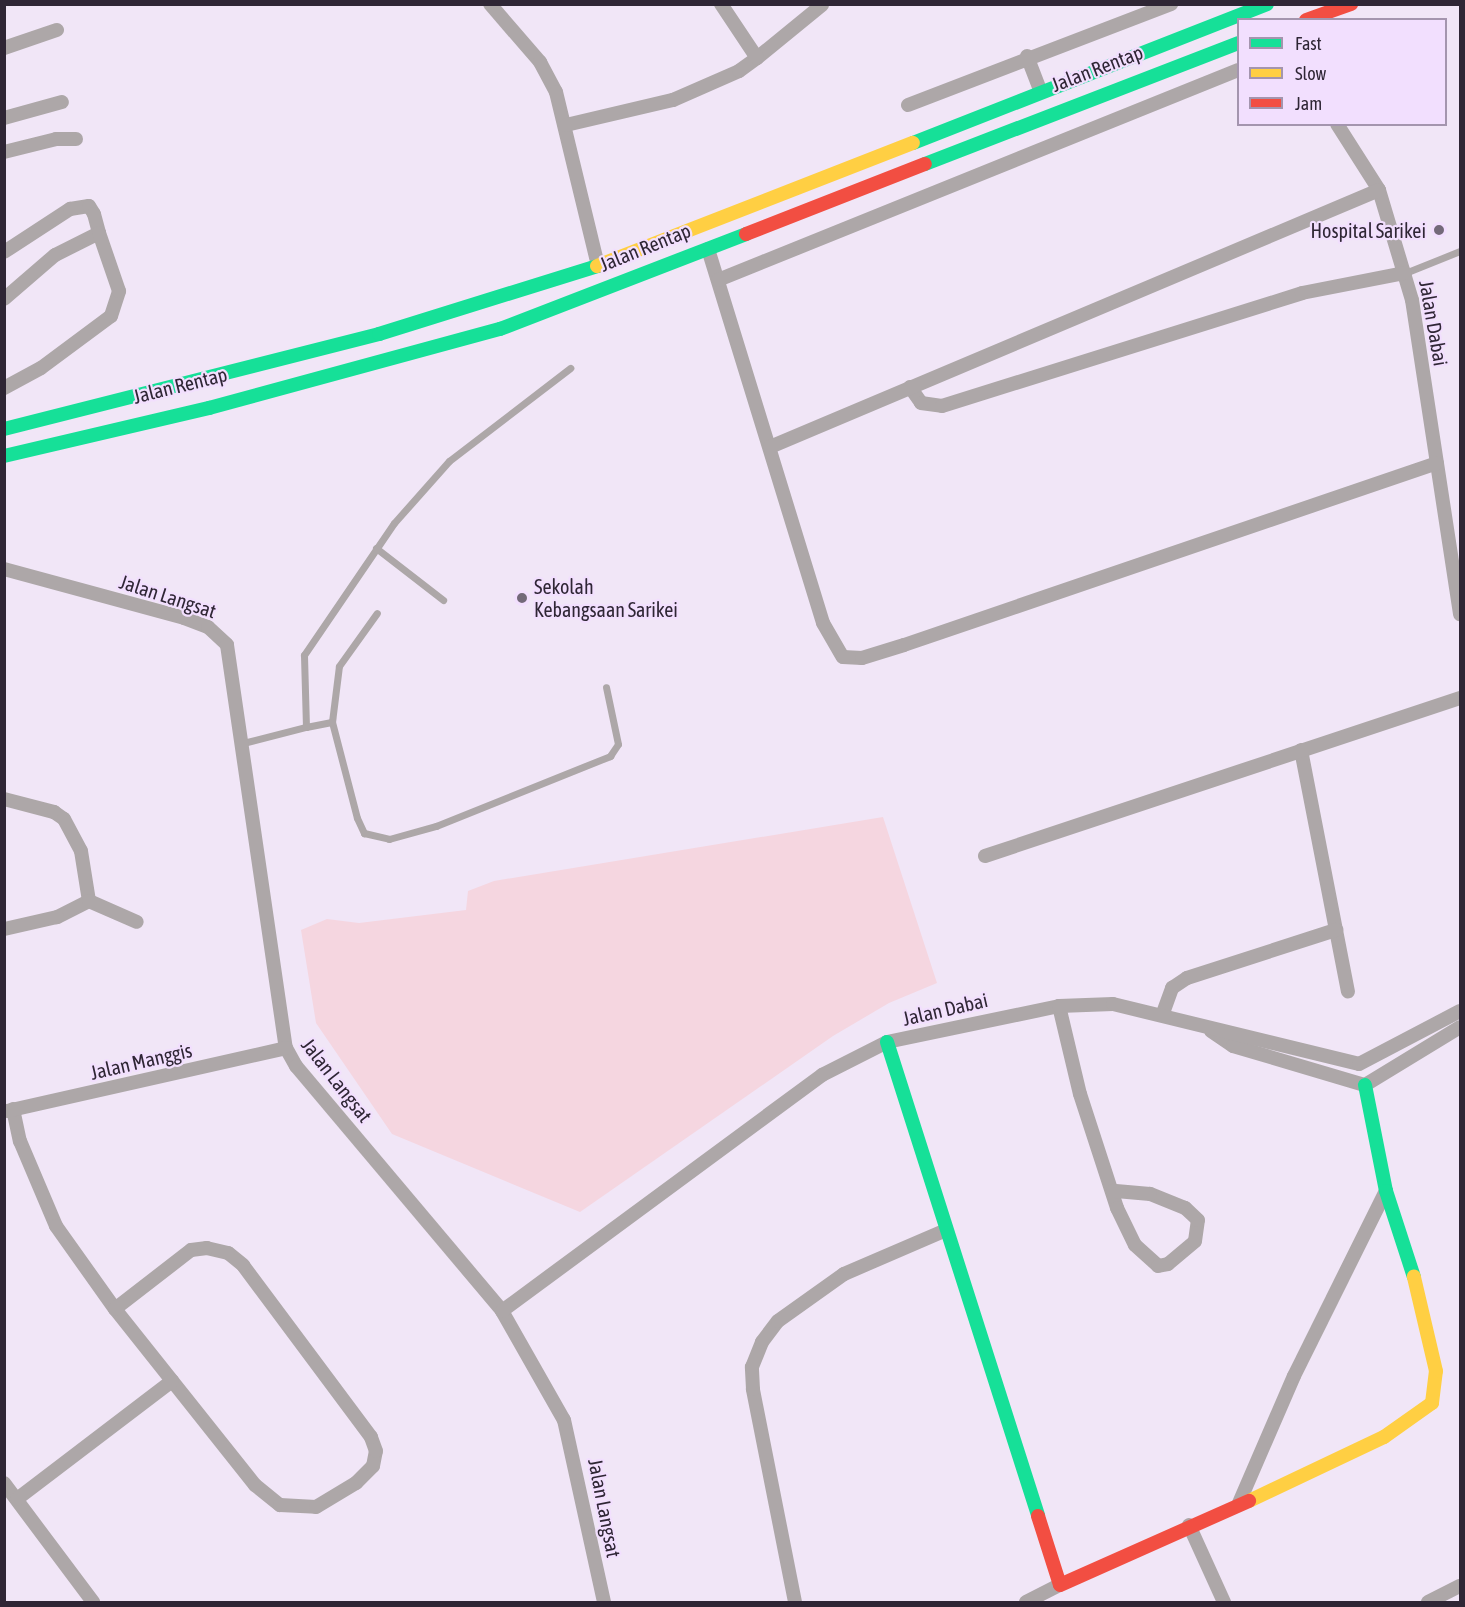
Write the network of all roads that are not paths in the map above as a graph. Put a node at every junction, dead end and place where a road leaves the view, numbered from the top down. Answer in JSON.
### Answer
{"nodes":[{"id":1,"x":490,"y":4,"type":"edge"},
{"id":2,"x":721,"y":4,"type":"edge"},
{"id":3,"x":1171,"y":4,"type":"edge"},
{"id":4,"x":1267,"y":4,"type":"edge"},
{"id":5,"x":1351,"y":4,"type":"edge"},
{"id":6,"x":822,"y":5,"type":"edge"},
{"id":7,"x":1239,"y":9,"type":"edge"},
{"id":8,"x":1312,"y":18,"type":"edge"},
{"id":9,"x":57,"y":30,"type":"dead end"},
{"id":10,"x":1237,"y":44,"type":"edge"},
{"id":11,"x":4,"y":48,"type":"edge"},
{"id":12,"x":1027,"y":56,"type":"junction"},
{"id":13,"x":757,"y":58,"type":"junction"},
{"id":14,"x":1237,"y":71,"type":"edge"},
{"id":15,"x":1040,"y":90,"type":"junction"},
{"id":16,"x":62,"y":102,"type":"dead end"},
{"id":17,"x":908,"y":105,"type":"dead end"},
{"id":18,"x":4,"y":118,"type":"edge"},
{"id":19,"x":566,"y":125,"type":"junction"},
{"id":20,"x":1338,"y":126,"type":"edge"},
{"id":21,"x":76,"y":140,"type":"dead end"},
{"id":22,"x":4,"y":152,"type":"edge"},
{"id":23,"x":1379,"y":190,"type":"junction"},
{"id":24,"x":99,"y":233,"type":"junction"},
{"id":25,"x":708,"y":249,"type":"junction"},
{"id":26,"x":1461,"y":251,"type":"edge"},
{"id":27,"x":4,"y":252,"type":"edge"},
{"id":28,"x":598,"y":266,"type":"junction"},
{"id":29,"x":1405,"y":273,"type":"junction"},
{"id":30,"x":718,"y":280,"type":"junction"},
{"id":31,"x":4,"y":299,"type":"edge"},
{"id":32,"x":570,"y":368,"type":"dead end"},
{"id":33,"x":910,"y":387,"type":"junction"},
{"id":34,"x":4,"y":388,"type":"edge"},
{"id":35,"x":4,"y":429,"type":"edge"},
{"id":36,"x":770,"y":447,"type":"junction"},
{"id":37,"x":4,"y":456,"type":"edge"},
{"id":38,"x":1437,"y":463,"type":"junction"},
{"id":39,"x":376,"y":549,"type":"junction"},
{"id":40,"x":4,"y":569,"type":"edge"},
{"id":41,"x":443,"y":600,"type":"dead end"},
{"id":42,"x":376,"y":613,"type":"dead end"},
{"id":43,"x":1461,"y":614,"type":"edge"},
{"id":44,"x":606,"y":687,"type":"dead end"},
{"id":45,"x":1461,"y":698,"type":"edge"},
{"id":46,"x":332,"y":722,"type":"junction"},
{"id":47,"x":306,"y":727,"type":"junction"},
{"id":48,"x":243,"y":743,"type":"junction"},
{"id":49,"x":1301,"y":750,"type":"junction"},
{"id":50,"x":4,"y":799,"type":"edge"},
{"id":51,"x":985,"y":856,"type":"dead end"},
{"id":52,"x":89,"y":901,"type":"junction"},
{"id":53,"x":137,"y":922,"type":"dead end"},
{"id":54,"x":4,"y":929,"type":"edge"},
{"id":55,"x":1336,"y":930,"type":"junction"},
{"id":56,"x":1348,"y":991,"type":"dead end"},
{"id":57,"x":1059,"y":1006,"type":"junction"},
{"id":58,"x":1461,"y":1011,"type":"edge"},
{"id":59,"x":1163,"y":1013,"type":"junction"},
{"id":60,"x":1461,"y":1027,"type":"edge"},
{"id":61,"x":1209,"y":1030,"type":"junction"},
{"id":62,"x":887,"y":1042,"type":"junction"},
{"id":63,"x":286,"y":1048,"type":"junction"},
{"id":64,"x":1365,"y":1085,"type":"junction"},
{"id":65,"x":9,"y":1110,"type":"edge"},
{"id":66,"x":1113,"y":1191,"type":"junction"},
{"id":67,"x":1386,"y":1191,"type":"junction"},
{"id":68,"x":944,"y":1231,"type":"junction"},
{"id":69,"x":115,"y":1309,"type":"junction"},
{"id":70,"x":502,"y":1311,"type":"junction"},
{"id":71,"x":172,"y":1381,"type":"junction"},
{"id":72,"x":4,"y":1483,"type":"edge"},
{"id":73,"x":17,"y":1499,"type":"junction"},
{"id":74,"x":1239,"y":1503,"type":"junction"},
{"id":75,"x":1189,"y":1525,"type":"junction"},
{"id":76,"x":1060,"y":1585,"type":"junction"},
{"id":77,"x":1461,"y":1586,"type":"edge"},
{"id":78,"x":93,"y":1602,"type":"edge"},
{"id":79,"x":604,"y":1602,"type":"edge"},
{"id":80,"x":795,"y":1602,"type":"edge"},
{"id":81,"x":1026,"y":1602,"type":"edge"},
{"id":82,"x":1224,"y":1602,"type":"edge"},
{"id":83,"x":1428,"y":1602,"type":"edge"}],
"edges":[{"from":1,"to":19,"type":"street"},
{"from":2,"to":13,"type":"street"},
{"from":3,"to":12,"type":"street"},
{"from":4,"to":7,"type":"main road","name":"Jalan Rentap"},
{"from":5,"to":8,"type":"main road"},
{"from":6,"to":13,"type":"street"},
{"from":7,"to":15,"type":"main road","name":"Jalan Rentap"},
{"from":9,"to":11,"type":"street"},
{"from":10,"to":25,"type":"main road","name":"Jalan Rentap"},
{"from":12,"to":15,"type":"street"},
{"from":12,"to":17,"type":"street"},
{"from":13,"to":19,"type":"street"},
{"from":14,"to":30,"type":"street"},
{"from":15,"to":28,"type":"main road","name":"Jalan Rentap"},
{"from":16,"to":18,"type":"street"},
{"from":19,"to":28,"type":"street"},
{"from":20,"to":23,"type":"street","name":"Jalan Dabai"},
{"from":21,"to":22,"type":"street"},
{"from":23,"to":29,"type":"street","name":"Jalan Dabai"},
{"from":23,"to":33,"type":"street"},
{"from":24,"to":27,"type":"street"},
{"from":24,"to":31,"type":"street"},
{"from":24,"to":34,"type":"street"},
{"from":25,"to":30,"type":"street"},
{"from":25,"to":37,"type":"main road","name":"Jalan Rentap"},
{"from":26,"to":29,"type":"lane"},
{"from":28,"to":35,"type":"main road","name":"Jalan Rentap"},
{"from":29,"to":33,"type":"street"},
{"from":29,"to":38,"type":"street","name":"Jalan Dabai"},
{"from":30,"to":36,"type":"street"},
{"from":32,"to":39,"type":"lane"},
{"from":33,"to":36,"type":"street"},
{"from":36,"to":38,"type":"street"},
{"from":38,"to":43,"type":"street","name":"Jalan Dabai"},
{"from":39,"to":41,"type":"lane"},
{"from":39,"to":47,"type":"lane"},
{"from":40,"to":48,"type":"street","name":"Jalan Langsat"},
{"from":42,"to":46,"type":"lane"},
{"from":44,"to":46,"type":"lane"},
{"from":45,"to":49,"type":"street"},
{"from":46,"to":47,"type":"lane"},
{"from":47,"to":48,"type":"lane"},
{"from":48,"to":63,"type":"street","name":"Jalan Langsat"},
{"from":49,"to":51,"type":"street"},
{"from":49,"to":55,"type":"street"},
{"from":50,"to":52,"type":"street"},
{"from":52,"to":53,"type":"street"},
{"from":52,"to":54,"type":"street"},
{"from":55,"to":56,"type":"street"},
{"from":55,"to":59,"type":"street"},
{"from":57,"to":59,"type":"street","name":"Jalan Dabai"},
{"from":57,"to":62,"type":"street","name":"Jalan Dabai"},
{"from":57,"to":66,"type":"street"},
{"from":58,"to":61,"type":"street","name":"Jalan Dabai"},
{"from":59,"to":61,"type":"street","name":"Jalan Dabai"},
{"from":60,"to":64,"type":"street"},
{"from":61,"to":64,"type":"street"},
{"from":62,"to":68,"type":"main road"},
{"from":62,"to":70,"type":"street","name":"Jalan Dabai"},
{"from":63,"to":65,"type":"street","name":"Jalan Manggis"},
{"from":63,"to":70,"type":"street","name":"Jalan Langsat"},
{"from":64,"to":67,"type":"main road"},
{"from":65,"to":69,"type":"street"},
{"from":66,"to":66,"type":"street"},
{"from":67,"to":74,"type":"street"},
{"from":67,"to":74,"type":"main road"},
{"from":68,"to":76,"type":"main road"},
{"from":68,"to":80,"type":"street"},
{"from":69,"to":71,"type":"street"},
{"from":69,"to":71,"type":"street"},
{"from":70,"to":79,"type":"street","name":"Jalan Langsat"},
{"from":71,"to":73,"type":"street"},
{"from":72,"to":73,"type":"street"},
{"from":73,"to":78,"type":"street"},
{"from":74,"to":75,"type":"main road"},
{"from":75,"to":76,"type":"main road"},
{"from":75,"to":82,"type":"street"},
{"from":76,"to":81,"type":"street"},
{"from":77,"to":83,"type":"street"}]}
